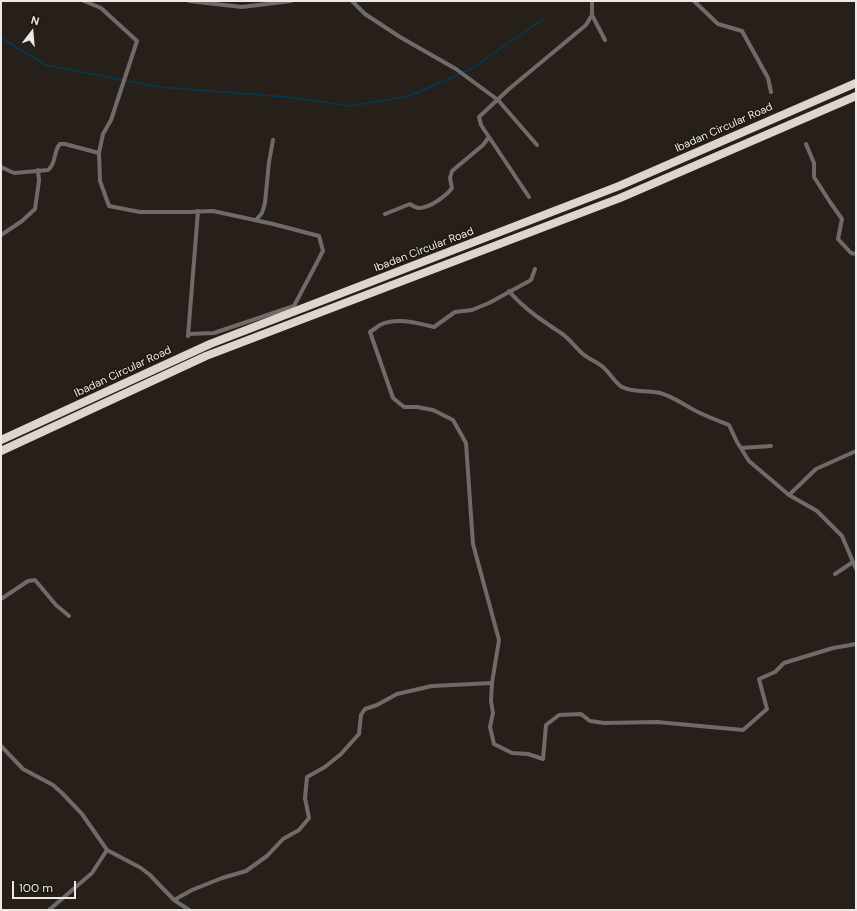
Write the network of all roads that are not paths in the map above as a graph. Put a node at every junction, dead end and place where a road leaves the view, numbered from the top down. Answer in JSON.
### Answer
{"nodes":[{"id":1,"x":84,"y":1,"type":"edge"},
{"id":2,"x":189,"y":1,"type":"edge"},
{"id":3,"x":291,"y":1,"type":"edge"},
{"id":4,"x":352,"y":1,"type":"edge"},
{"id":5,"x":592,"y":1,"type":"edge"},
{"id":6,"x":694,"y":1,"type":"edge"},
{"id":7,"x":592,"y":15,"type":"junction"},
{"id":8,"x":605,"y":40,"type":"dead end"},
{"id":9,"x":856,"y":83,"type":"edge"},
{"id":10,"x":771,"y":92,"type":"dead end"},
{"id":11,"x":856,"y":96,"type":"edge"},
{"id":12,"x":498,"y":100,"type":"junction"},
{"id":13,"x":489,"y":137,"type":"junction"},
{"id":14,"x":273,"y":140,"type":"dead end"},
{"id":15,"x":806,"y":144,"type":"dead end"},
{"id":16,"x":537,"y":145,"type":"dead end"},
{"id":17,"x":99,"y":153,"type":"junction"},
{"id":18,"x":1,"y":167,"type":"edge"},
{"id":19,"x":38,"y":170,"type":"junction"},
{"id":20,"x":530,"y":198,"type":"dead end"},
{"id":21,"x":198,"y":211,"type":"junction"},
{"id":22,"x":385,"y":214,"type":"dead end"},
{"id":23,"x":256,"y":220,"type":"junction"},
{"id":24,"x":1,"y":235,"type":"edge"},
{"id":25,"x":856,"y":254,"type":"edge"},
{"id":26,"x":535,"y":270,"type":"dead end"},
{"id":27,"x":509,"y":291,"type":"junction"},
{"id":28,"x":1,"y":440,"type":"edge"},
{"id":29,"x":771,"y":446,"type":"dead end"},
{"id":30,"x":741,"y":448,"type":"junction"},
{"id":31,"x":1,"y":451,"type":"edge"},
{"id":32,"x":856,"y":451,"type":"edge"},
{"id":33,"x":789,"y":495,"type":"junction"},
{"id":34,"x":853,"y":562,"type":"junction"},
{"id":35,"x":856,"y":569,"type":"edge"},
{"id":36,"x":835,"y":574,"type":"dead end"},
{"id":37,"x":1,"y":599,"type":"edge"},
{"id":38,"x":69,"y":616,"type":"dead end"},
{"id":39,"x":856,"y":644,"type":"edge"},
{"id":40,"x":492,"y":683,"type":"junction"},
{"id":41,"x":1,"y":746,"type":"edge"},
{"id":42,"x":107,"y":850,"type":"junction"},
{"id":43,"x":174,"y":900,"type":"junction"},
{"id":44,"x":49,"y":910,"type":"edge"},
{"id":45,"x":189,"y":910,"type":"edge"}],
"edges":[{"from":1,"to":17,"type":"street"},
{"from":2,"to":3,"type":"street"},
{"from":4,"to":12,"type":"street"},
{"from":5,"to":7,"type":"street"},
{"from":6,"to":10,"type":"street"},
{"from":7,"to":8,"type":"street"},
{"from":7,"to":12,"type":"street"},
{"from":9,"to":28,"type":"highway","name":"Ibadan Circular Road"},
{"from":11,"to":31,"type":"highway","name":"Ibadan Circular Road"},
{"from":12,"to":13,"type":"street"},
{"from":12,"to":16,"type":"street"},
{"from":13,"to":20,"type":"street"},
{"from":13,"to":22,"type":"street"},
{"from":14,"to":23,"type":"street"},
{"from":15,"to":25,"type":"street"},
{"from":17,"to":19,"type":"street"},
{"from":17,"to":21,"type":"street"},
{"from":18,"to":19,"type":"street"},
{"from":19,"to":24,"type":"street"},
{"from":21,"to":23,"type":"street"},
{"from":21,"to":23,"type":"street"},
{"from":26,"to":27,"type":"street"},
{"from":27,"to":30,"type":"street"},
{"from":27,"to":40,"type":"street"},
{"from":29,"to":30,"type":"street"},
{"from":30,"to":33,"type":"street"},
{"from":32,"to":33,"type":"street"},
{"from":33,"to":34,"type":"street"},
{"from":34,"to":35,"type":"street"},
{"from":34,"to":36,"type":"street"},
{"from":37,"to":38,"type":"street"},
{"from":39,"to":40,"type":"street"},
{"from":40,"to":43,"type":"street"},
{"from":41,"to":42,"type":"street"},
{"from":42,"to":43,"type":"street"},
{"from":42,"to":44,"type":"street"},
{"from":43,"to":45,"type":"street"}]}
